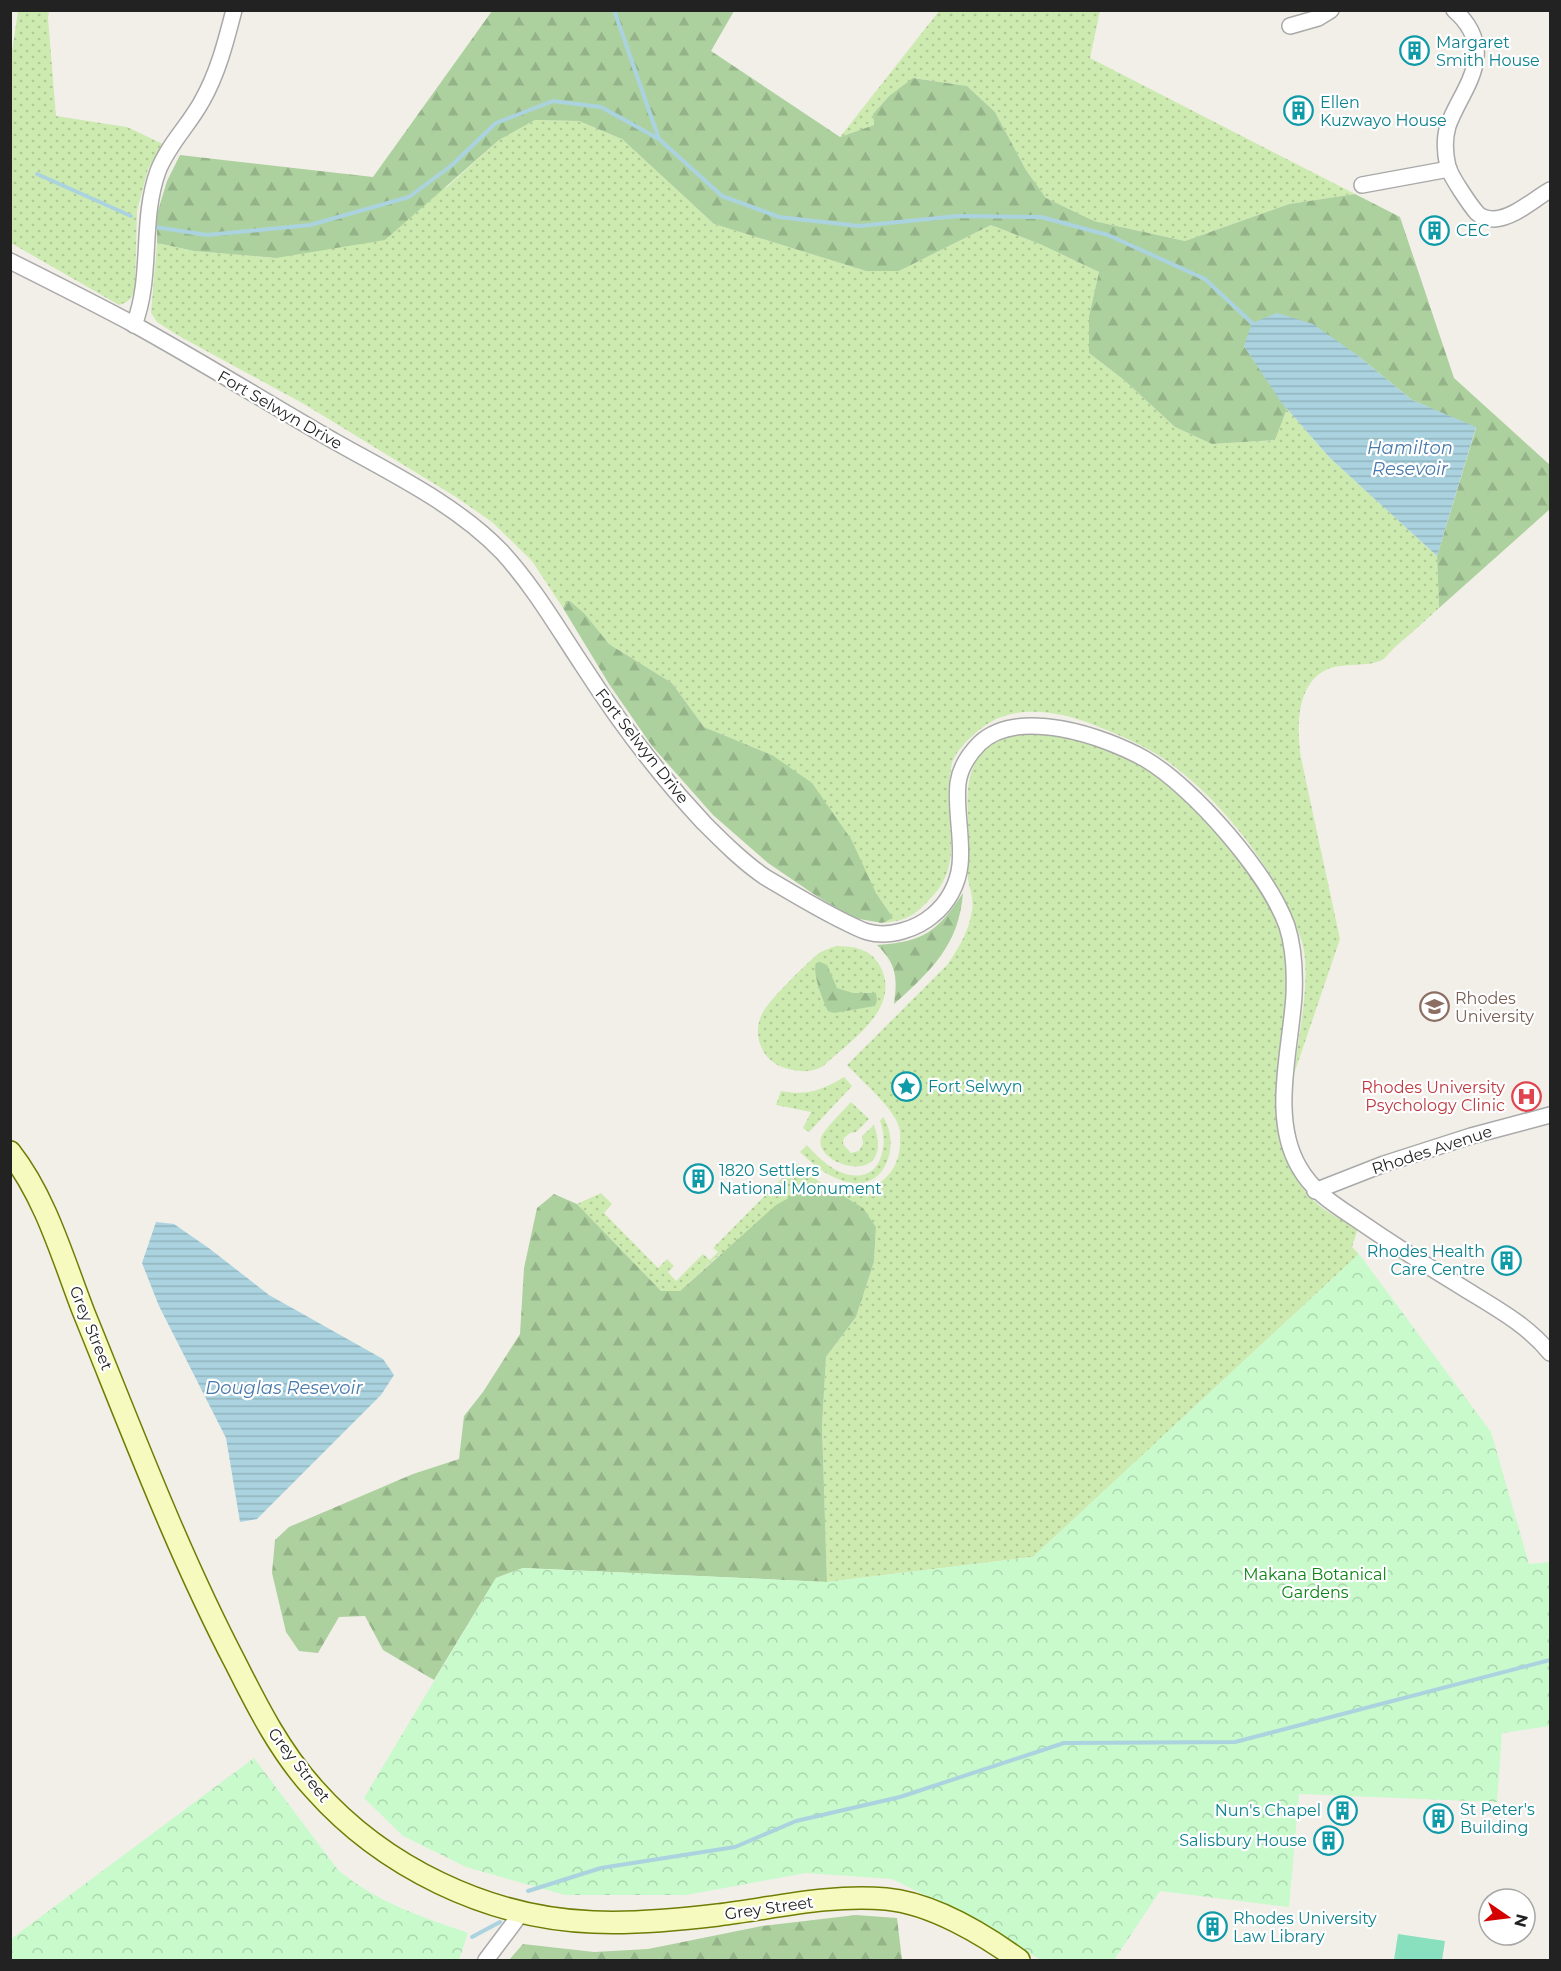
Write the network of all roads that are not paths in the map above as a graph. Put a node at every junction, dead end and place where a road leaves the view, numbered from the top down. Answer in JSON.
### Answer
{"nodes":[{"id":1,"x":234,"y":10,"type":"edge"},
{"id":2,"x":1331,"y":10,"type":"edge"},
{"id":3,"x":1454,"y":10,"type":"edge"},
{"id":4,"x":1290,"y":26,"type":"dead end"},
{"id":5,"x":1449,"y":169,"type":"junction"},
{"id":6,"x":1362,"y":185,"type":"dead end"},
{"id":7,"x":1551,"y":190,"type":"edge"},
{"id":8,"x":10,"y":261,"type":"edge"},
{"id":9,"x":135,"y":325,"type":"junction"},
{"id":10,"x":1551,"y":1115,"type":"edge"},
{"id":11,"x":10,"y":1152,"type":"edge"},
{"id":12,"x":1315,"y":1191,"type":"junction"},
{"id":13,"x":1551,"y":1353,"type":"edge"},
{"id":14,"x":522,"y":1912,"type":"junction"},
{"id":15,"x":486,"y":1960,"type":"edge"},
{"id":16,"x":1019,"y":1960,"type":"edge"}],
"edges":[{"from":1,"to":9,"type":"street"},
{"from":2,"to":4,"type":"street"},
{"from":3,"to":5,"type":"street"},
{"from":5,"to":6,"type":"street"},
{"from":5,"to":7,"type":"street"},
{"from":8,"to":9,"type":"street","name":"Fort Selwyn Drive"},
{"from":9,"to":12,"type":"street","name":"Fort Selwyn Drive"},
{"from":10,"to":12,"type":"street","name":"Rhodes Avenue"},
{"from":11,"to":14,"type":"main road","name":"Grey Street"},
{"from":12,"to":13,"type":"street"},
{"from":14,"to":15,"type":"street"},
{"from":14,"to":16,"type":"main road","name":"Grey Street"}]}
